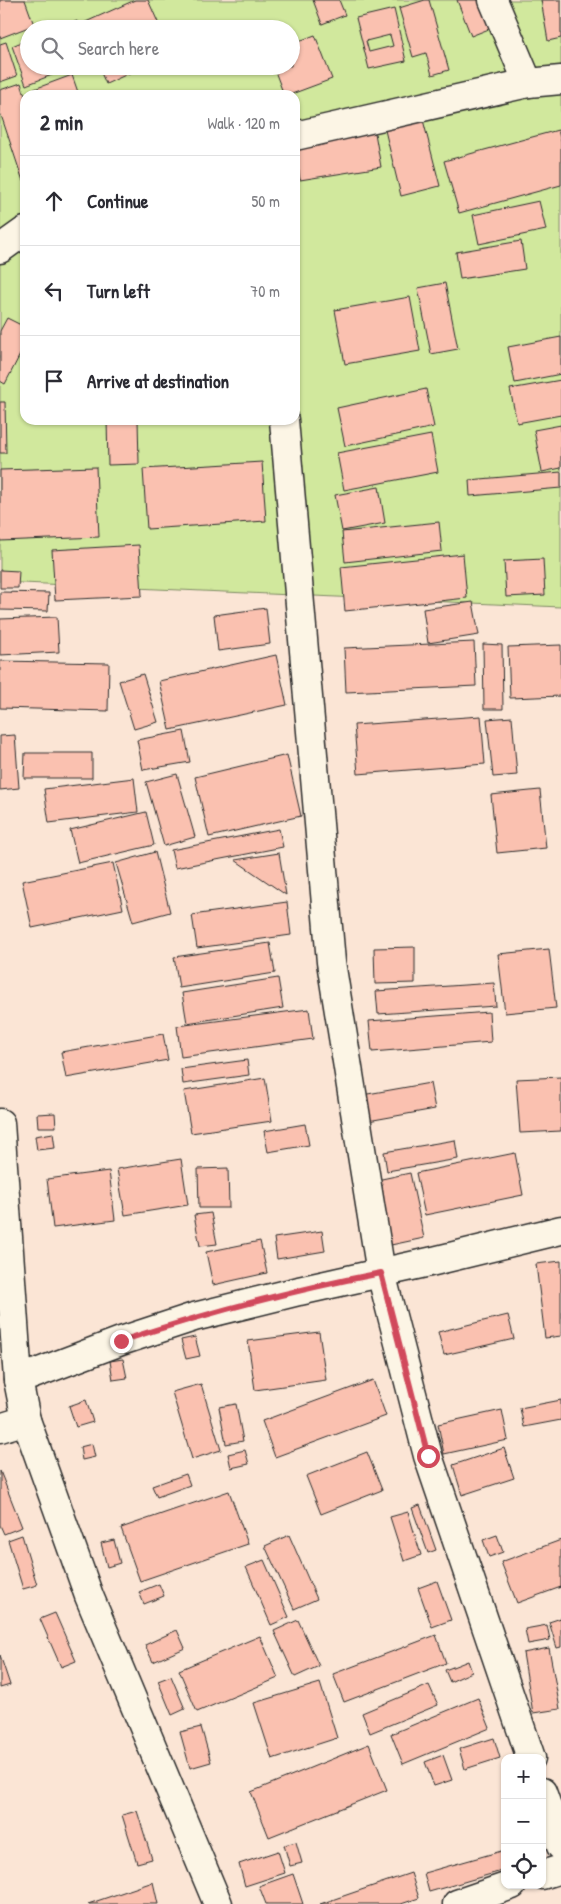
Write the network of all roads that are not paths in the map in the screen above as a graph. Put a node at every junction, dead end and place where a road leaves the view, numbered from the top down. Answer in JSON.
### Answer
{"nodes":[{"id":1,"x":493,"y":0,"type":"edge"},
{"id":2,"x":561,"y":80,"type":"edge"},
{"id":3,"x":528,"y":83,"type":"junction"},
{"id":4,"x":300,"y":135,"type":"edge"},
{"id":5,"x":20,"y":235,"type":"edge"},
{"id":6,"x":0,"y":249,"type":"edge"},
{"id":7,"x":284,"y":425,"type":"edge"},
{"id":8,"x":0,"y":1123,"type":"edge"},
{"id":9,"x":561,"y":1230,"type":"edge"},
{"id":10,"x":381,"y":1273,"type":"junction"},
{"id":11,"x":18,"y":1380,"type":"junction"},
{"id":12,"x":26,"y":1420,"type":"junction"},
{"id":13,"x":0,"y":1428,"type":"edge"},
{"id":14,"x":529,"y":1754,"type":"edge"},
{"id":15,"x":544,"y":1799,"type":"edge"},
{"id":16,"x":561,"y":1846,"type":"edge"},
{"id":17,"x":561,"y":1869,"type":"edge"},
{"id":18,"x":546,"y":1874,"type":"edge"},
{"id":19,"x":501,"y":1889,"type":"edge"},
{"id":20,"x":218,"y":1904,"type":"edge"},
{"id":21,"x":457,"y":1904,"type":"edge"}],
"edges":[{"from":1,"to":3,"type":"street"},
{"from":2,"to":3,"type":"street"},
{"from":3,"to":4,"type":"street"},
{"from":5,"to":6,"type":"street"},
{"from":7,"to":10,"type":"street"},
{"from":8,"to":11,"type":"street"},
{"from":9,"to":10,"type":"street"},
{"from":10,"to":11,"type":"street"},
{"from":10,"to":14,"type":"street"},
{"from":11,"to":12,"type":"street"},
{"from":12,"to":13,"type":"street"},
{"from":12,"to":20,"type":"street"},
{"from":15,"to":16,"type":"street"},
{"from":17,"to":18,"type":"street"},
{"from":19,"to":21,"type":"street"}]}
